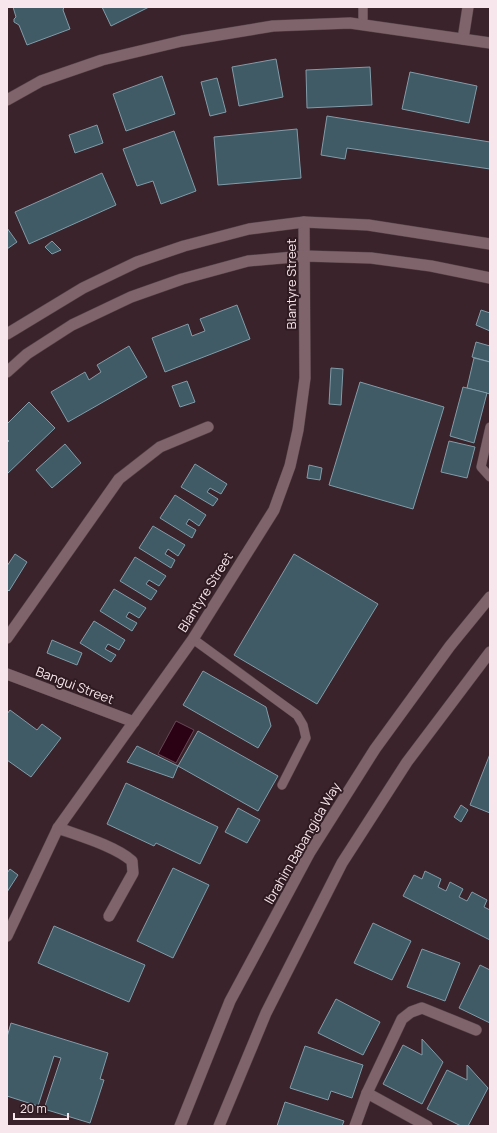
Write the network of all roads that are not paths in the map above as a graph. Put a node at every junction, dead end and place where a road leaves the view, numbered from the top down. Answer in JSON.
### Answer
{"nodes":[{"id":1,"x":363,"y":7,"type":"edge"},
{"id":2,"x":468,"y":7,"type":"edge"},
{"id":3,"x":363,"y":25,"type":"junction"},
{"id":4,"x":463,"y":40,"type":"junction"},
{"id":5,"x":490,"y":43,"type":"edge"},
{"id":6,"x":7,"y":100,"type":"edge"},
{"id":7,"x":304,"y":222,"type":"junction"},
{"id":8,"x":490,"y":244,"type":"edge"},
{"id":9,"x":305,"y":256,"type":"junction"},
{"id":10,"x":490,"y":278,"type":"edge"},
{"id":11,"x":7,"y":334,"type":"edge"},
{"id":12,"x":7,"y":372,"type":"edge"},
{"id":13,"x":490,"y":426,"type":"edge"},
{"id":14,"x":208,"y":427,"type":"dead end"},
{"id":15,"x":490,"y":477,"type":"edge"},
{"id":16,"x":490,"y":597,"type":"edge"},
{"id":17,"x":7,"y":638,"type":"edge"},
{"id":18,"x":193,"y":639,"type":"junction"},
{"id":19,"x":490,"y":652,"type":"edge"},
{"id":20,"x":7,"y":674,"type":"edge"},
{"id":21,"x":134,"y":722,"type":"junction"},
{"id":22,"x":282,"y":785,"type":"dead end"},
{"id":23,"x":58,"y":828,"type":"junction"},
{"id":24,"x":109,"y":916,"type":"dead end"},
{"id":25,"x":7,"y":936,"type":"edge"},
{"id":26,"x":476,"y":1030,"type":"dead end"},
{"id":27,"x":367,"y":1093,"type":"junction"},
{"id":28,"x":180,"y":1126,"type":"edge"},
{"id":29,"x":219,"y":1126,"type":"edge"},
{"id":30,"x":355,"y":1126,"type":"edge"},
{"id":31,"x":427,"y":1126,"type":"edge"}],
"edges":[{"from":1,"to":3,"type":"lane"},
{"from":2,"to":4,"type":"street"},
{"from":3,"to":4,"type":"street"},
{"from":3,"to":6,"type":"street"},
{"from":4,"to":5,"type":"street"},
{"from":7,"to":8,"type":"street"},
{"from":7,"to":9,"type":"street","name":"Blantyre Street"},
{"from":7,"to":11,"type":"street"},
{"from":9,"to":10,"type":"street"},
{"from":9,"to":12,"type":"street"},
{"from":9,"to":18,"type":"street","name":"Blantyre Street"},
{"from":13,"to":15,"type":"lane"},
{"from":14,"to":17,"type":"street"},
{"from":16,"to":28,"type":"street","name":"Ibrahim Babangida Way"},
{"from":18,"to":21,"type":"street","name":"Blantyre Street"},
{"from":18,"to":22,"type":"lane"},
{"from":19,"to":29,"type":"street"},
{"from":20,"to":21,"type":"street","name":"Bangui Street"},
{"from":21,"to":23,"type":"street","name":"Blantyre Street"},
{"from":23,"to":24,"type":"street"},
{"from":23,"to":25,"type":"street","name":"Blantyre Street"},
{"from":26,"to":27,"type":"street"},
{"from":27,"to":30,"type":"street"},
{"from":27,"to":31,"type":"street"}]}
